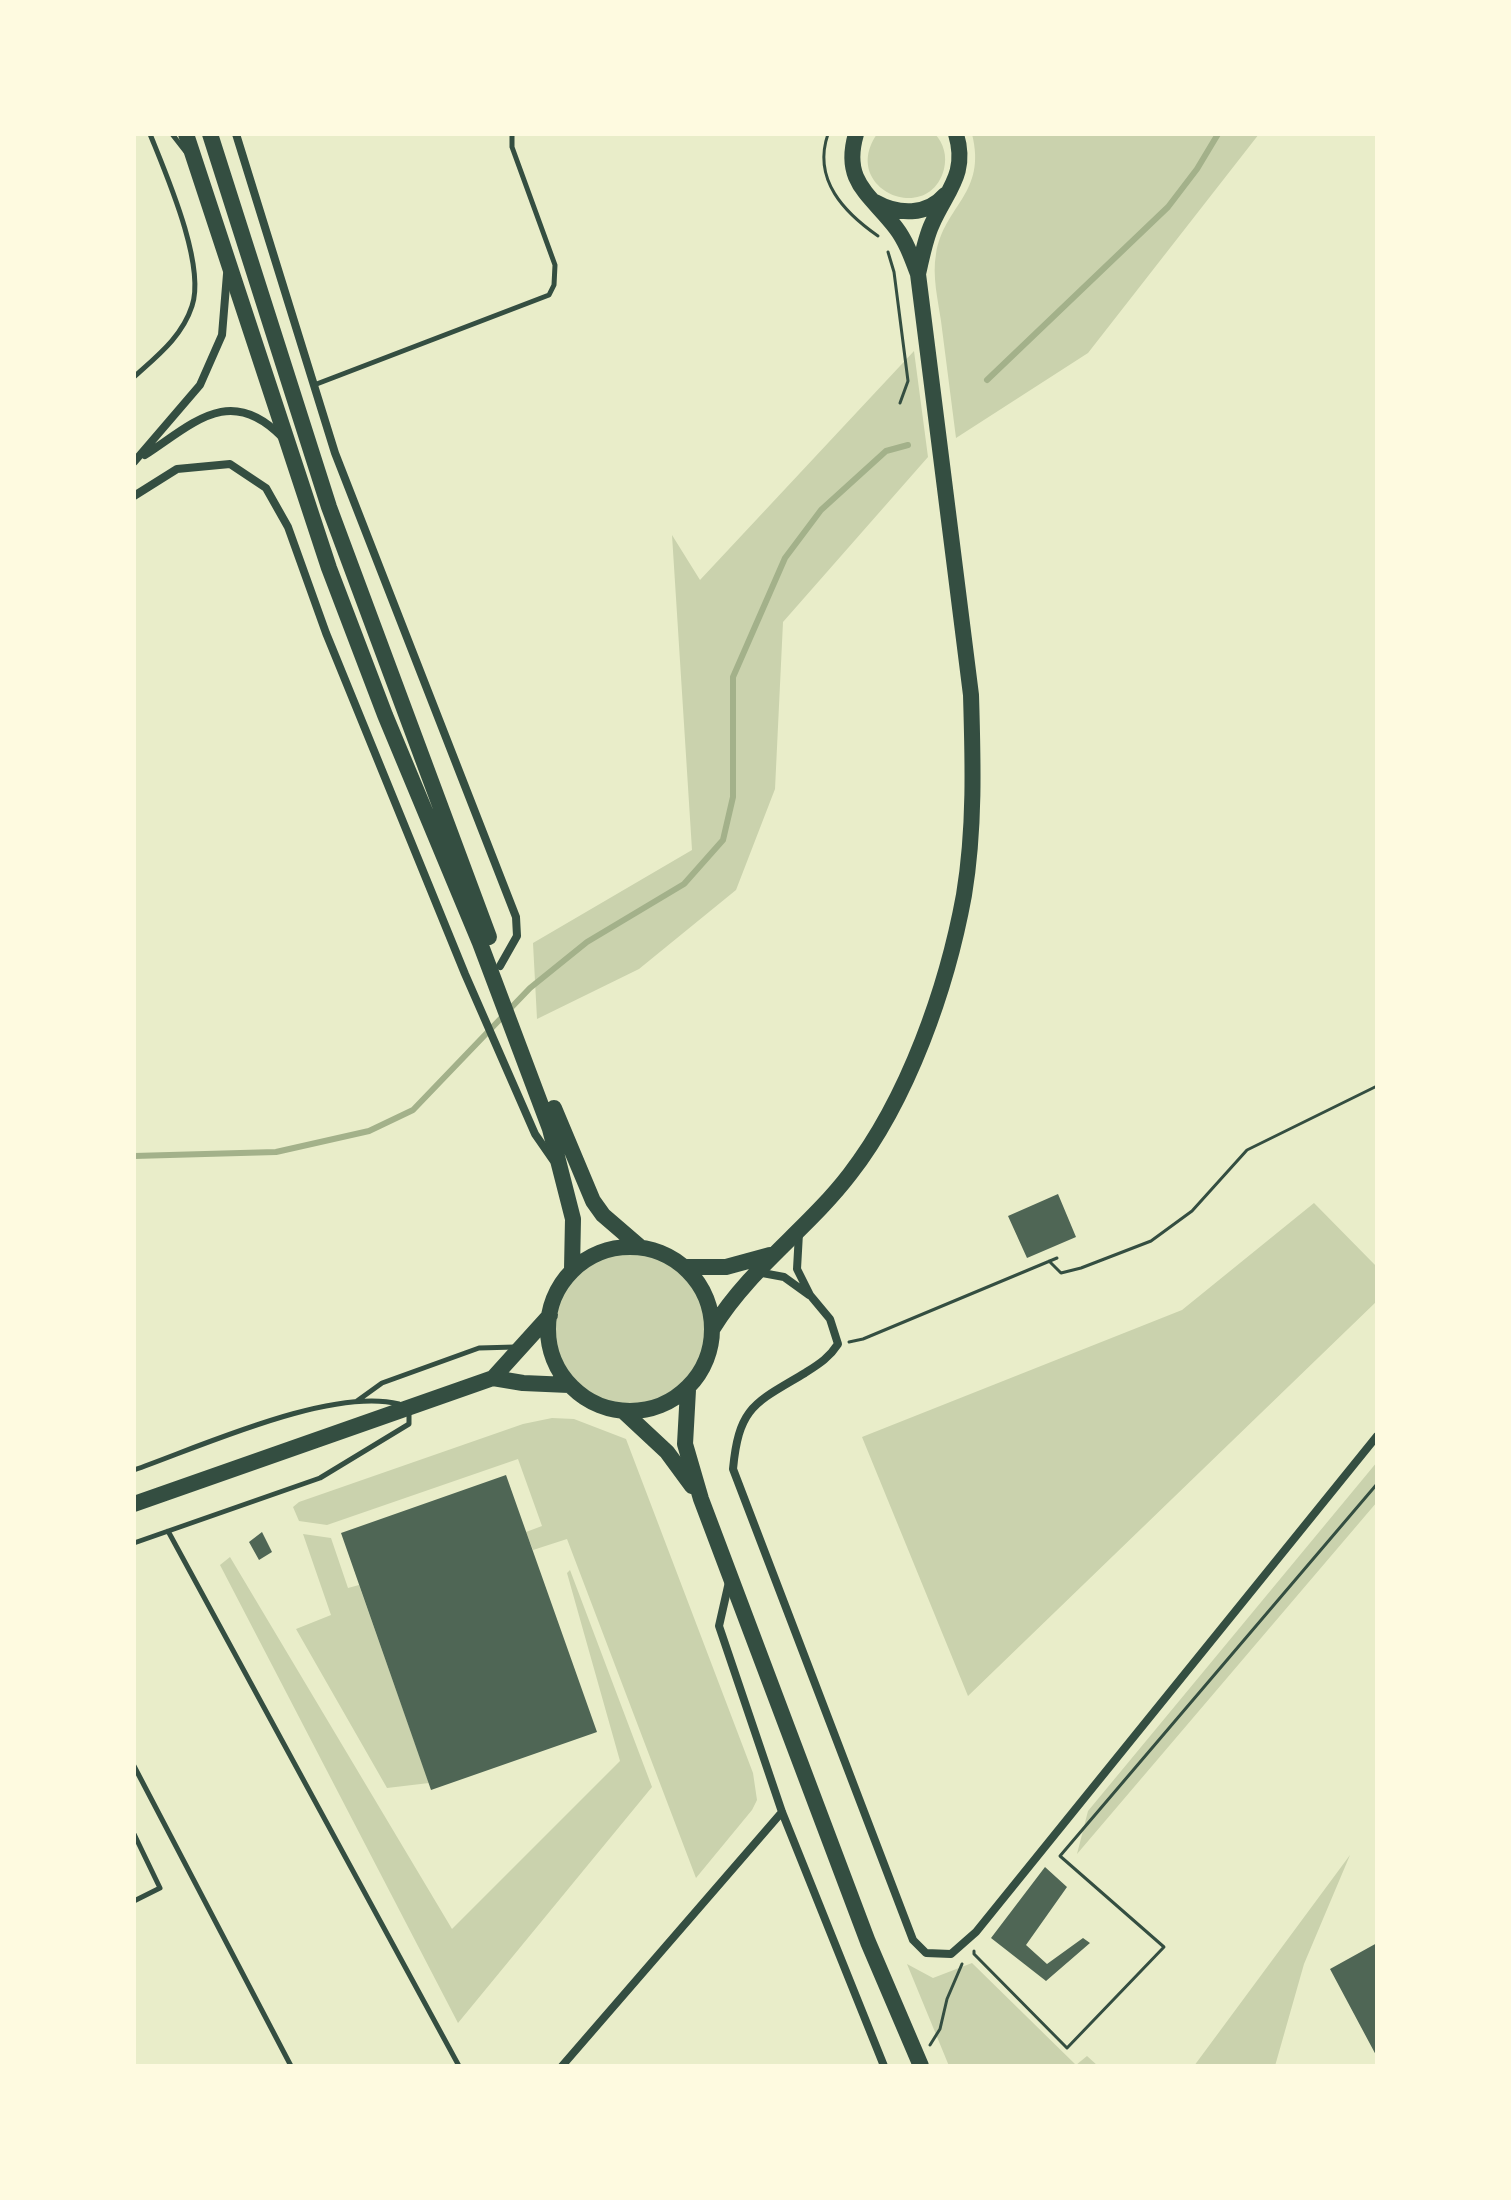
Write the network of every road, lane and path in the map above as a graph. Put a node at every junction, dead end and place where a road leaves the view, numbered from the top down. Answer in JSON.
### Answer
{"nodes":[{"id":1,"x":150,"y":134,"type":"edge"},
{"id":2,"x":172,"y":134,"type":"edge"},
{"id":3,"x":186,"y":134,"type":"edge"},
{"id":4,"x":210,"y":134,"type":"edge"},
{"id":5,"x":236,"y":134,"type":"edge"},
{"id":6,"x":512,"y":134,"type":"edge"},
{"id":7,"x":828,"y":134,"type":"edge"},
{"id":8,"x":856,"y":134,"type":"edge"},
{"id":9,"x":956,"y":134,"type":"edge"},
{"id":10,"x":197,"y":167,"type":"junction"},
{"id":11,"x":953,"y":186,"type":"junction"},
{"id":12,"x":870,"y":199,"type":"junction"},
{"id":13,"x":228,"y":257,"type":"junction"},
{"id":14,"x":918,"y":274,"type":"junction"},
{"id":15,"x":134,"y":377,"type":"edge"},
{"id":16,"x":313,"y":385,"type":"junction"},
{"id":17,"x":900,"y":403,"type":"dead end"},
{"id":18,"x":287,"y":442,"type":"junction"},
{"id":19,"x":134,"y":496,"type":"edge"},
{"id":20,"x":500,"y":966,"type":"junction"},
{"id":21,"x":503,"y":987,"type":"junction"},
{"id":22,"x":518,"y":1026,"type":"junction"},
{"id":23,"x":1377,"y":1086,"type":"edge"},
{"id":24,"x":562,"y":1174,"type":"junction"},
{"id":25,"x":800,"y":1230,"type":"junction"},
{"id":26,"x":639,"y":1246,"type":"junction"},
{"id":27,"x":772,"y":1255,"type":"junction"},
{"id":28,"x":1057,"y":1258,"type":"dead end"},
{"id":29,"x":1049,"y":1261,"type":"junction"},
{"id":30,"x":686,"y":1267,"type":"junction"},
{"id":31,"x":572,"y":1269,"type":"junction"},
{"id":32,"x":755,"y":1272,"type":"junction"},
{"id":33,"x":810,"y":1295,"type":"junction"},
{"id":34,"x":550,"y":1315,"type":"junction"},
{"id":35,"x":713,"y":1328,"type":"junction"},
{"id":36,"x":838,"y":1344,"type":"junction"},
{"id":37,"x":520,"y":1346,"type":"junction"},
{"id":38,"x":493,"y":1378,"type":"junction"},
{"id":39,"x":569,"y":1385,"type":"junction"},
{"id":40,"x":688,"y":1390,"type":"junction"},
{"id":41,"x":355,"y":1402,"type":"junction"},
{"id":42,"x":409,"y":1407,"type":"junction"},
{"id":43,"x":623,"y":1411,"type":"junction"},
{"id":44,"x":1377,"y":1436,"type":"edge"},
{"id":45,"x":134,"y":1470,"type":"edge"},
{"id":46,"x":1377,"y":1484,"type":"edge"},
{"id":47,"x":701,"y":1499,"type":"junction"},
{"id":48,"x":134,"y":1504,"type":"edge"},
{"id":49,"x":168,"y":1531,"type":"junction"},
{"id":50,"x":134,"y":1543,"type":"edge"},
{"id":51,"x":730,"y":1577,"type":"junction"},
{"id":52,"x":134,"y":1766,"type":"edge"},
{"id":53,"x":782,"y":1812,"type":"junction"},
{"id":54,"x":134,"y":1834,"type":"edge"},
{"id":55,"x":134,"y":1901,"type":"edge"},
{"id":56,"x":969,"y":1938,"type":"junction"},
{"id":57,"x":920,"y":2064,"type":"edge"},
{"id":58,"x":291,"y":2066,"type":"edge"},
{"id":59,"x":459,"y":2066,"type":"edge"},
{"id":60,"x":562,"y":2066,"type":"edge"},
{"id":61,"x":884,"y":2066,"type":"edge"}],
"edges":[{"from":1,"to":15,"type":"lane"},
{"from":2,"to":10,"type":"lane"},
{"from":3,"to":10,"type":"main road"},
{"from":4,"to":20,"type":"main road"},
{"from":5,"to":16,"type":"street"},
{"from":6,"to":16,"type":"lane"},
{"from":7,"to":17,"type":"path"},
{"from":8,"to":12,"type":"main road"},
{"from":9,"to":11,"type":"main road"},
{"from":10,"to":13,"type":"main road"},
{"from":11,"to":12,"type":"main road"},
{"from":11,"to":14,"type":"main road"},
{"from":12,"to":14,"type":"main road"},
{"from":13,"to":18,"type":"main road"},
{"from":13,"to":18,"type":"street"},
{"from":14,"to":25,"type":"main road"},
{"from":16,"to":20,"type":"street"},
{"from":18,"to":21,"type":"main road"},
{"from":19,"to":24,"type":"street"},
{"from":20,"to":21,"type":"main road"},
{"from":21,"to":22,"type":"main road"},
{"from":22,"to":24,"type":"main road"},
{"from":22,"to":26,"type":"main road"},
{"from":23,"to":29,"type":"path"},
{"from":24,"to":31,"type":"main road"},
{"from":25,"to":27,"type":"main road"},
{"from":25,"to":33,"type":"street"},
{"from":26,"to":30,"type":"main road"},
{"from":26,"to":31,"type":"main road"},
{"from":27,"to":30,"type":"main road"},
{"from":27,"to":32,"type":"main road"},
{"from":28,"to":29,"type":"path"},
{"from":29,"to":36,"type":"path"},
{"from":30,"to":35,"type":"main road"},
{"from":31,"to":34,"type":"main road"},
{"from":32,"to":33,"type":"street"},
{"from":32,"to":35,"type":"main road"},
{"from":33,"to":36,"type":"street"},
{"from":34,"to":37,"type":"main road"},
{"from":34,"to":39,"type":"main road"},
{"from":35,"to":40,"type":"main road"},
{"from":36,"to":56,"type":"street"},
{"from":37,"to":38,"type":"main road"},
{"from":37,"to":41,"type":"lane"},
{"from":38,"to":39,"type":"main road"},
{"from":38,"to":42,"type":"main road"},
{"from":39,"to":43,"type":"main road"},
{"from":40,"to":43,"type":"main road"},
{"from":40,"to":47,"type":"main road"},
{"from":41,"to":42,"type":"lane"},
{"from":41,"to":45,"type":"lane"},
{"from":42,"to":48,"type":"main road"},
{"from":42,"to":49,"type":"lane"},
{"from":43,"to":47,"type":"main road"},
{"from":44,"to":56,"type":"street"},
{"from":46,"to":56,"type":"path"},
{"from":47,"to":51,"type":"main road"},
{"from":49,"to":50,"type":"lane"},
{"from":49,"to":59,"type":"lane"},
{"from":51,"to":53,"type":"street"},
{"from":51,"to":57,"type":"main road"},
{"from":52,"to":58,"type":"lane"},
{"from":53,"to":60,"type":"street"},
{"from":53,"to":61,"type":"street"},
{"from":54,"to":55,"type":"lane"},
{"from":56,"to":57,"type":"path"}]}
